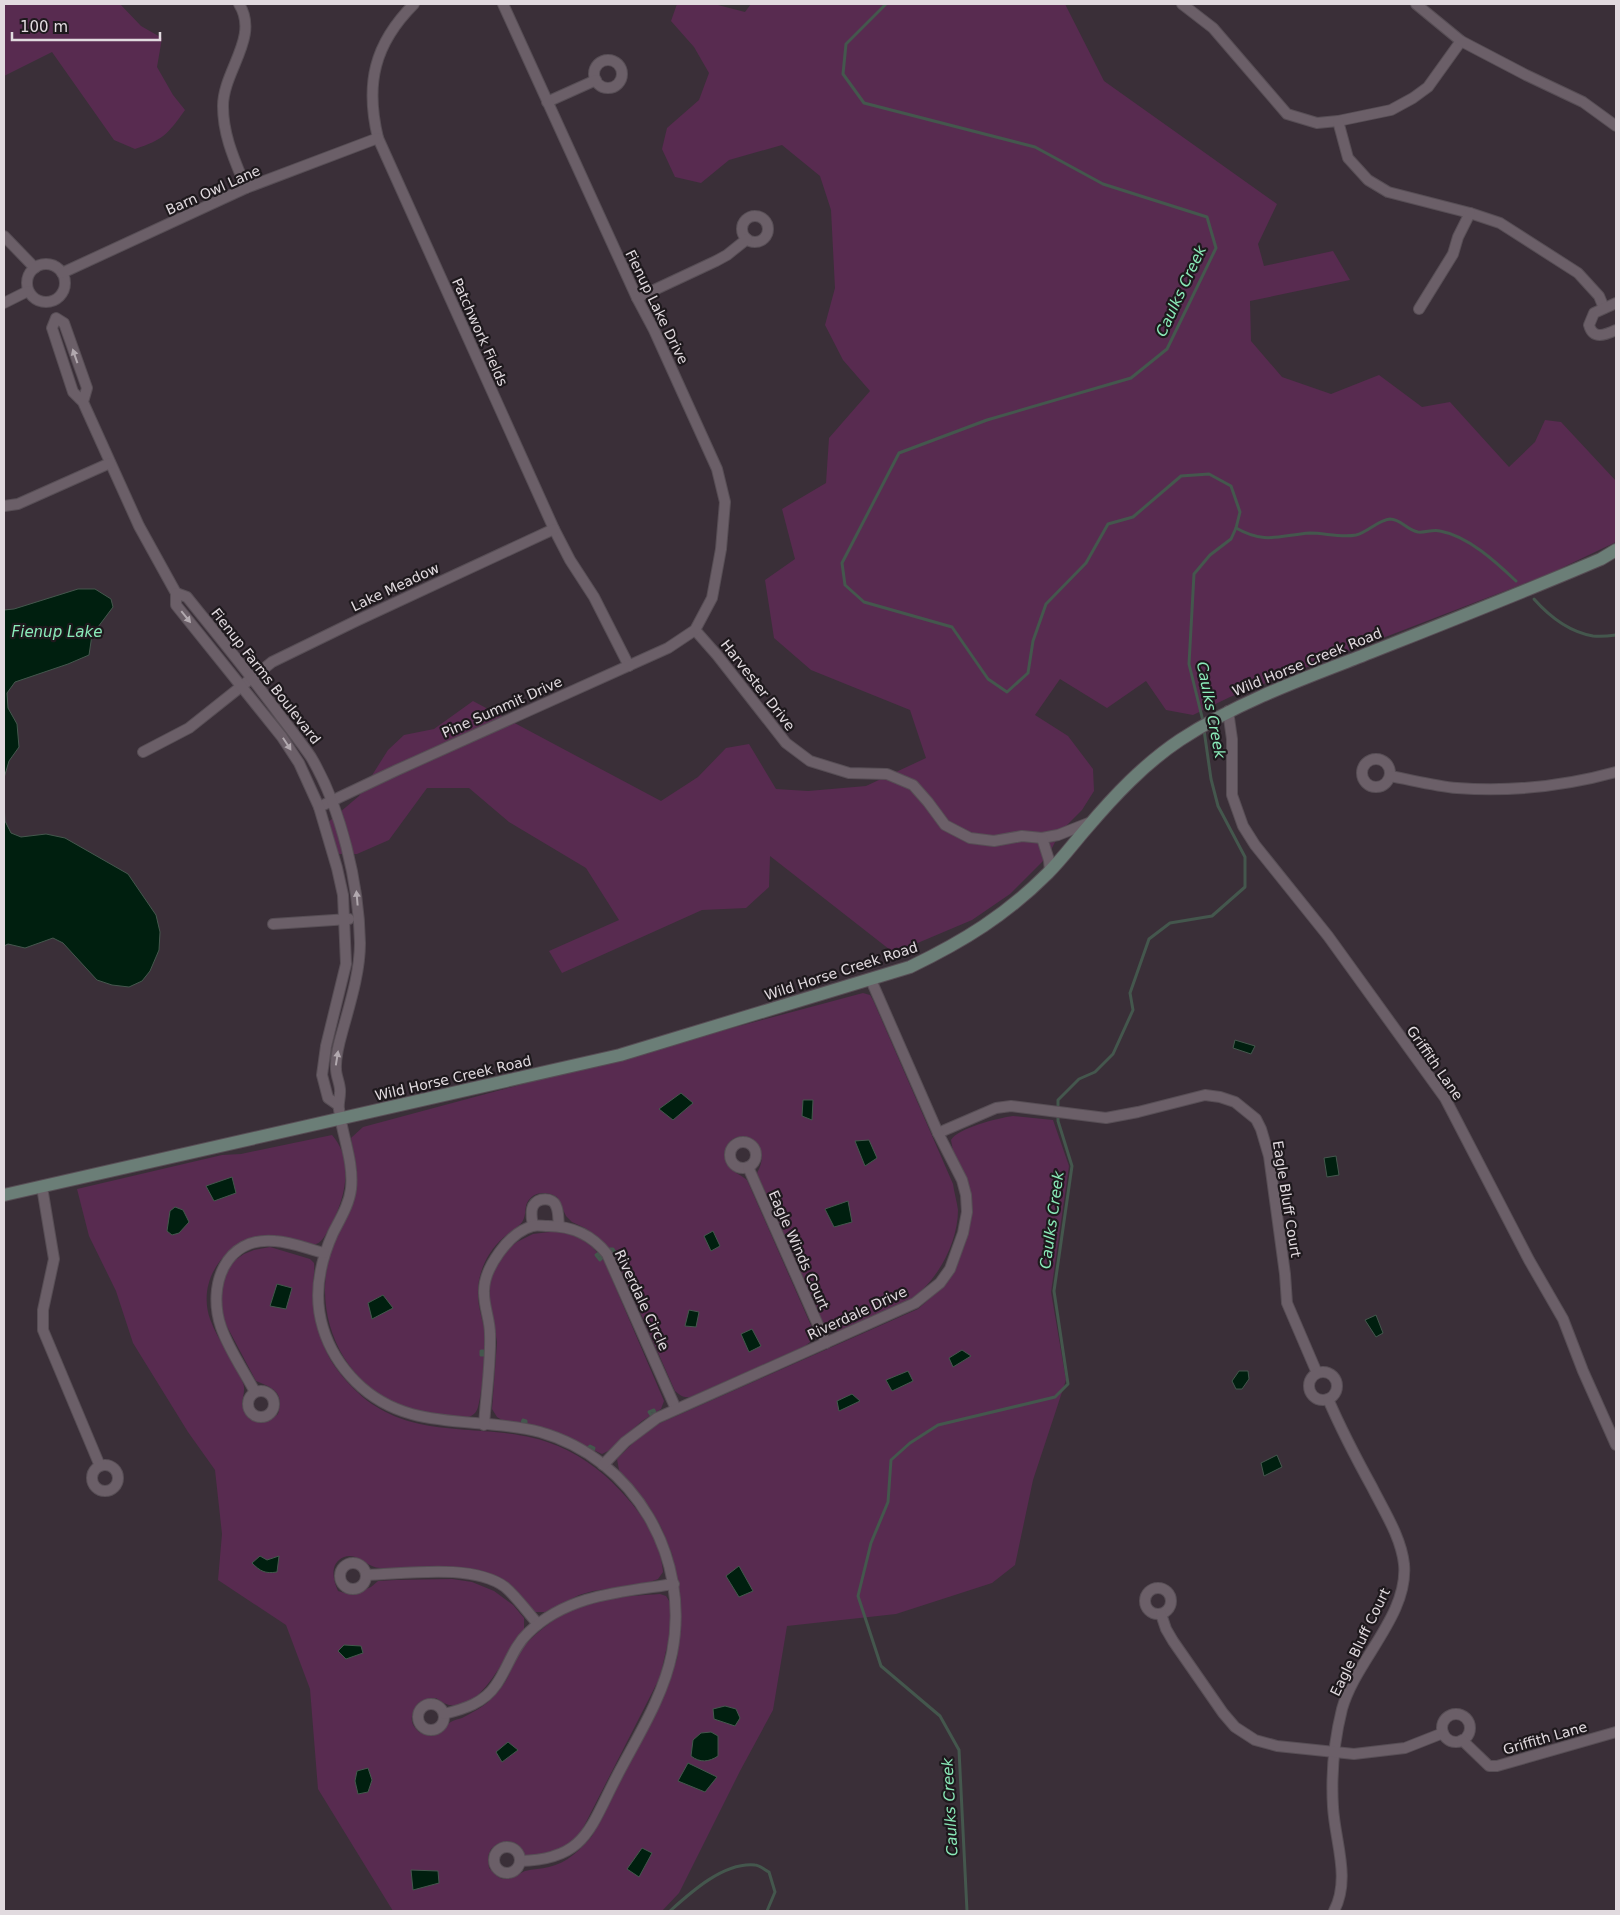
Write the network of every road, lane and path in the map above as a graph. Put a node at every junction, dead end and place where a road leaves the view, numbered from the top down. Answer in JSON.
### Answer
{"nodes":[{"id":1,"x":238,"y":4,"type":"edge"},
{"id":2,"x":414,"y":4,"type":"edge"},
{"id":3,"x":503,"y":4,"type":"edge"},
{"id":4,"x":1182,"y":4,"type":"edge"},
{"id":5,"x":1416,"y":4,"type":"edge"},
{"id":6,"x":1461,"y":41,"type":"junction"},
{"id":7,"x":596,"y":80,"type":"dead end"},
{"id":8,"x":547,"y":102,"type":"junction"},
{"id":9,"x":1338,"y":121,"type":"junction"},
{"id":10,"x":1616,"y":126,"type":"edge"},
{"id":11,"x":378,"y":138,"type":"junction"},
{"id":12,"x":246,"y":188,"type":"junction"},
{"id":13,"x":1470,"y":213,"type":"junction"},
{"id":14,"x":4,"y":236,"type":"edge"},
{"id":15,"x":746,"y":239,"type":"dead end"},
{"id":16,"x":35,"y":268,"type":"junction"},
{"id":17,"x":62,"y":273,"type":"junction"},
{"id":18,"x":28,"y":291,"type":"junction"},
{"id":19,"x":637,"y":298,"type":"junction"},
{"id":20,"x":50,"y":302,"type":"junction"},
{"id":21,"x":4,"y":303,"type":"edge"},
{"id":22,"x":1616,"y":303,"type":"edge"},
{"id":23,"x":1604,"y":308,"type":"junction"},
{"id":24,"x":1419,"y":309,"type":"dead end"},
{"id":25,"x":1616,"y":330,"type":"edge"},
{"id":26,"x":110,"y":463,"type":"junction"},
{"id":27,"x":4,"y":506,"type":"edge"},
{"id":28,"x":554,"y":529,"type":"junction"},
{"id":29,"x":1616,"y":550,"type":"edge"},
{"id":30,"x":176,"y":593,"type":"junction"},
{"id":31,"x":695,"y":630,"type":"junction"},
{"id":32,"x":629,"y":666,"type":"junction"},
{"id":33,"x":252,"y":677,"type":"junction"},
{"id":34,"x":241,"y":686,"type":"junction"},
{"id":35,"x":1223,"y":713,"type":"junction"},
{"id":36,"x":143,"y":752,"type":"dead end"},
{"id":37,"x":1616,"y":772,"type":"edge"},
{"id":38,"x":1390,"y":776,"type":"dead end"},
{"id":39,"x":333,"y":801,"type":"junction"},
{"id":40,"x":319,"y":807,"type":"junction"},
{"id":41,"x":1093,"y":821,"type":"junction"},
{"id":42,"x":1042,"y":838,"type":"junction"},
{"id":43,"x":1050,"y":871,"type":"junction"},
{"id":44,"x":358,"y":918,"type":"junction"},
{"id":45,"x":344,"y":919,"type":"junction"},
{"id":46,"x":273,"y":924,"type":"dead end"},
{"id":47,"x":871,"y":980,"type":"junction"},
{"id":48,"x":338,"y":1105,"type":"junction"},
{"id":49,"x":341,"y":1119,"type":"junction"},
{"id":50,"x":938,"y":1133,"type":"junction"},
{"id":51,"x":748,"y":1167,"type":"dead end"},
{"id":52,"x":42,"y":1187,"type":"junction"},
{"id":53,"x":4,"y":1195,"type":"edge"},
{"id":54,"x":533,"y":1226,"type":"junction"},
{"id":55,"x":559,"y":1226,"type":"junction"},
{"id":56,"x":324,"y":1254,"type":"junction"},
{"id":57,"x":826,"y":1343,"type":"junction"},
{"id":58,"x":1317,"y":1373,"type":"junction"},
{"id":59,"x":255,"y":1392,"type":"dead end"},
{"id":60,"x":1328,"y":1399,"type":"junction"},
{"id":61,"x":676,"y":1409,"type":"junction"},
{"id":62,"x":484,"y":1425,"type":"junction"},
{"id":63,"x":1616,"y":1445,"type":"edge"},
{"id":64,"x":603,"y":1465,"type":"junction"},
{"id":65,"x":100,"y":1466,"type":"dead end"},
{"id":66,"x":366,"y":1575,"type":"dead end"},
{"id":67,"x":674,"y":1584,"type":"junction"},
{"id":68,"x":1161,"y":1614,"type":"dead end"},
{"id":69,"x":538,"y":1624,"type":"junction"},
{"id":70,"x":444,"y":1714,"type":"dead end"},
{"id":71,"x":1616,"y":1732,"type":"edge"},
{"id":72,"x":1443,"y":1733,"type":"junction"},
{"id":73,"x":1462,"y":1740,"type":"junction"},
{"id":74,"x":1333,"y":1753,"type":"junction"},
{"id":75,"x":520,"y":1861,"type":"dead end"},
{"id":76,"x":1334,"y":1911,"type":"edge"}],
"edges":[{"from":1,"to":12,"type":"street"},
{"from":2,"to":11,"type":"street","name":"Patchwork Fields"},
{"from":3,"to":8,"type":"street","name":"Fienup Lake Drive"},
{"from":4,"to":9,"type":"street"},
{"from":5,"to":6,"type":"street"},
{"from":6,"to":9,"type":"street"},
{"from":6,"to":10,"type":"street"},
{"from":7,"to":8,"type":"street"},
{"from":8,"to":19,"type":"street","name":"Fienup Lake Drive"},
{"from":9,"to":13,"type":"street"},
{"from":11,"to":12,"type":"street","name":"Barn Owl Lane"},
{"from":11,"to":28,"type":"street","name":"Patchwork Fields"},
{"from":12,"to":17,"type":"street","name":"Barn Owl Lane"},
{"from":13,"to":23,"type":"street"},
{"from":13,"to":24,"type":"street"},
{"from":14,"to":16,"type":"street"},
{"from":15,"to":19,"type":"street"},
{"from":16,"to":17,"type":"street"},
{"from":16,"to":18,"type":"street"},
{"from":17,"to":20,"type":"street"},
{"from":18,"to":20,"type":"street"},
{"from":18,"to":21,"type":"street"},
{"from":19,"to":31,"type":"street","name":"Fienup Lake Drive"},
{"from":20,"to":26,"type":"street","name":"Fienup Farms Boulevard"},
{"from":22,"to":23,"type":"street"},
{"from":23,"to":25,"type":"street"},
{"from":26,"to":27,"type":"street"},
{"from":26,"to":30,"type":"street","name":"Fienup Farms Boulevard"},
{"from":28,"to":32,"type":"street","name":"Patchwork Fields"},
{"from":28,"to":33,"type":"street","name":"Lake Meadow"},
{"from":29,"to":35,"type":"main road","name":"Wild Horse Creek Road"},
{"from":30,"to":33,"type":"street","name":"Fienup Farms Boulevard"},
{"from":30,"to":34,"type":"street","name":"Fienup Farms Boulevard","one_way":true},
{"from":31,"to":32,"type":"street","name":"Pine Summit Drive"},
{"from":31,"to":42,"type":"street","name":"Harvester Drive"},
{"from":32,"to":39,"type":"street","name":"Pine Summit Drive"},
{"from":33,"to":34,"type":"street","name":"Lake Meadow"},
{"from":33,"to":39,"type":"street","name":"Fienup Farms Boulevard"},
{"from":34,"to":36,"type":"street","name":"Lake Meadow"},
{"from":34,"to":40,"type":"street","name":"Fienup Farms Boulevard","one_way":true},
{"from":35,"to":41,"type":"main road","name":"Wild Horse Creek Road"},
{"from":35,"to":63,"type":"street","name":"Griffith Lane"},
{"from":37,"to":38,"type":"street"},
{"from":39,"to":40,"type":"street","name":"Pine Summit Drive"},
{"from":44,"to":39,"type":"street","name":"Fienup Farms Boulevard","one_way":true},
{"from":40,"to":45,"type":"street","name":"Fienup Farms Boulevard"},
{"from":41,"to":42,"type":"street","name":"Harvester Drive"},
{"from":41,"to":43,"type":"main road","name":"Wild Horse Creek Road"},
{"from":42,"to":43,"type":"street"},
{"from":43,"to":47,"type":"main road","name":"Wild Horse Creek Road"},
{"from":44,"to":45,"type":"street"},
{"from":48,"to":44,"type":"street","name":"Fienup Farms Boulevard","one_way":true},
{"from":45,"to":46,"type":"street"},
{"from":45,"to":48,"type":"street","name":"Fienup Farms Boulevard"},
{"from":47,"to":49,"type":"main road","name":"Wild Horse Creek Road"},
{"from":47,"to":50,"type":"street","name":"Riverdale Drive"},
{"from":48,"to":49,"type":"street","name":"Fienup Farms Boulevard"},
{"from":49,"to":52,"type":"main road","name":"Wild Horse Creek Road"},
{"from":49,"to":56,"type":"street","name":"Fienup Farms Boulevard"},
{"from":50,"to":57,"type":"street","name":"Riverdale Drive"},
{"from":50,"to":58,"type":"street","name":"Eagle Bluff Court"},
{"from":51,"to":57,"type":"street","name":"Eagle Winds Court"},
{"from":52,"to":53,"type":"main road","name":"Wild Horse Creek Road"},
{"from":52,"to":65,"type":"street"},
{"from":54,"to":55,"type":"street","name":"Riverdale Circle"},
{"from":54,"to":55,"type":"street"},
{"from":54,"to":62,"type":"street"},
{"from":55,"to":61,"type":"street","name":"Riverdale Circle"},
{"from":56,"to":59,"type":"street"},
{"from":56,"to":62,"type":"street","name":"Fienup Farms Boulevard"},
{"from":57,"to":61,"type":"street","name":"Riverdale Drive"},
{"from":58,"to":60,"type":"street"},
{"from":58,"to":60,"type":"street"},
{"from":60,"to":74,"type":"street","name":"Eagle Bluff Court"},
{"from":61,"to":64,"type":"street","name":"Riverdale Drive"},
{"from":62,"to":64,"type":"street","name":"Fienup Farms Boulevard"},
{"from":64,"to":67,"type":"street","name":"Fienup Farms Boulevard"},
{"from":66,"to":69,"type":"street"},
{"from":67,"to":69,"type":"street"},
{"from":67,"to":75,"type":"street","name":"Fienup Farms Boulevard"},
{"from":68,"to":74,"type":"street"},
{"from":69,"to":70,"type":"street"},
{"from":71,"to":73,"type":"street","name":"Griffith Lane"},
{"from":72,"to":73,"type":"street"},
{"from":72,"to":73,"type":"street"},
{"from":72,"to":74,"type":"street"},
{"from":74,"to":76,"type":"street","name":"Eagle Bluff Court"}]}
